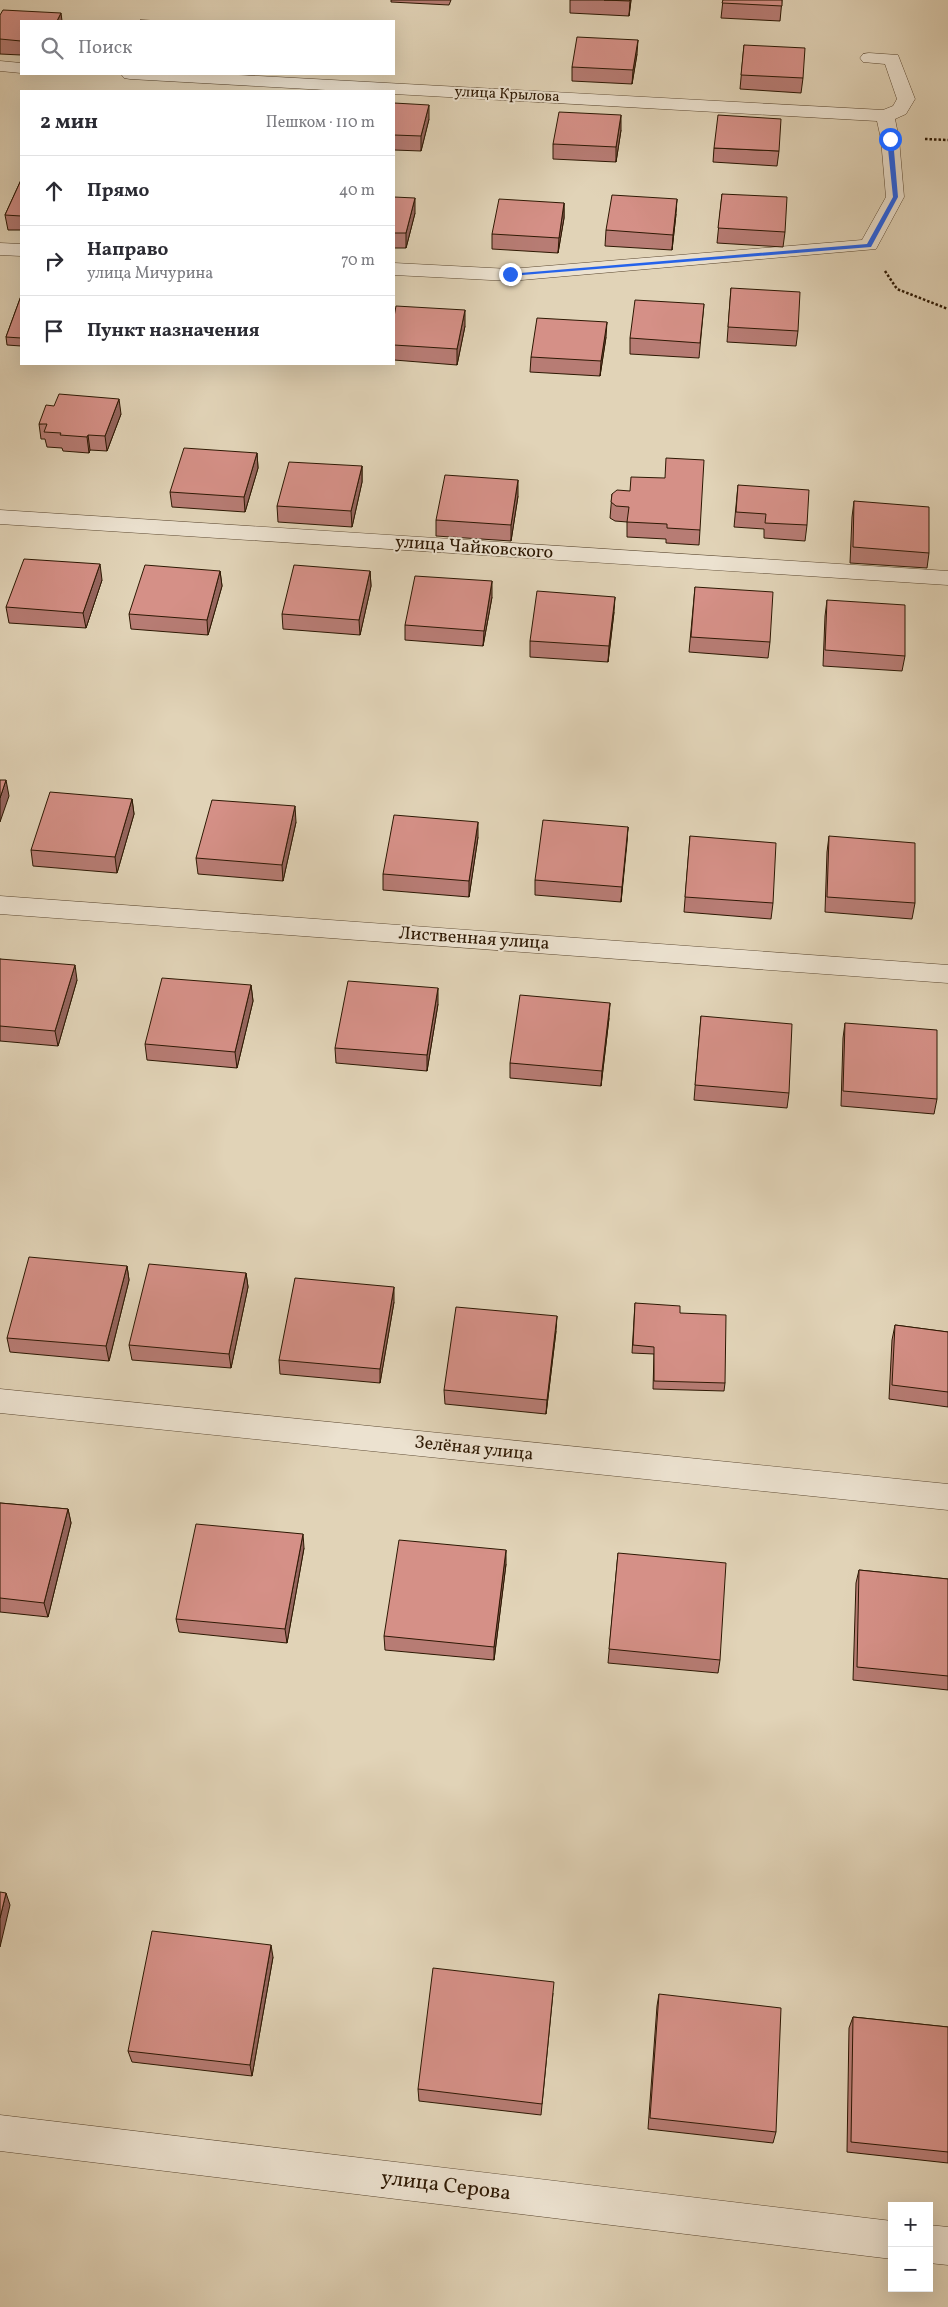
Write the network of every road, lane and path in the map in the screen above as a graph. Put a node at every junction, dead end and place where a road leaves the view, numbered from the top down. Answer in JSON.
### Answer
{"nodes":[{"id":1,"x":869,"y":58,"type":"dead end"},
{"id":2,"x":0,"y":66,"type":"edge"},
{"id":3,"x":20,"y":68,"type":"edge"},
{"id":4,"x":148,"y":75,"type":"edge"},
{"id":5,"x":885,"y":116,"type":"junction"},
{"id":6,"x":868,"y":246,"type":"junction"},
{"id":7,"x":0,"y":248,"type":"edge"},
{"id":8,"x":20,"y":250,"type":"edge"},
{"id":9,"x":395,"y":269,"type":"edge"},
{"id":10,"x":948,"y":310,"type":"edge"},
{"id":11,"x":0,"y":517,"type":"edge"},
{"id":12,"x":948,"y":578,"type":"edge"},
{"id":13,"x":0,"y":905,"type":"edge"},
{"id":14,"x":948,"y":974,"type":"edge"},
{"id":15,"x":0,"y":1401,"type":"edge"},
{"id":16,"x":948,"y":1497,"type":"edge"},
{"id":17,"x":0,"y":2133,"type":"edge"},
{"id":18,"x":888,"y":2240,"type":"edge"},
{"id":19,"x":933,"y":2244,"type":"edge"},
{"id":20,"x":948,"y":2246,"type":"edge"}],
"edges":[{"from":1,"to":5,"type":"street"},
{"from":2,"to":3,"type":"street"},
{"from":4,"to":5,"type":"street","name":"улица Крылова"},
{"from":5,"to":6,"type":"street"},
{"from":6,"to":9,"type":"street"},
{"from":6,"to":10,"type":"path"},
{"from":7,"to":8,"type":"street"},
{"from":11,"to":12,"type":"street","name":"улица Чайковского"},
{"from":13,"to":14,"type":"street","name":"Лиственная улица"},
{"from":15,"to":16,"type":"street","name":"Зелёная улица"},
{"from":17,"to":18,"type":"street","name":"улица Серова"},
{"from":19,"to":20,"type":"street"}]}
